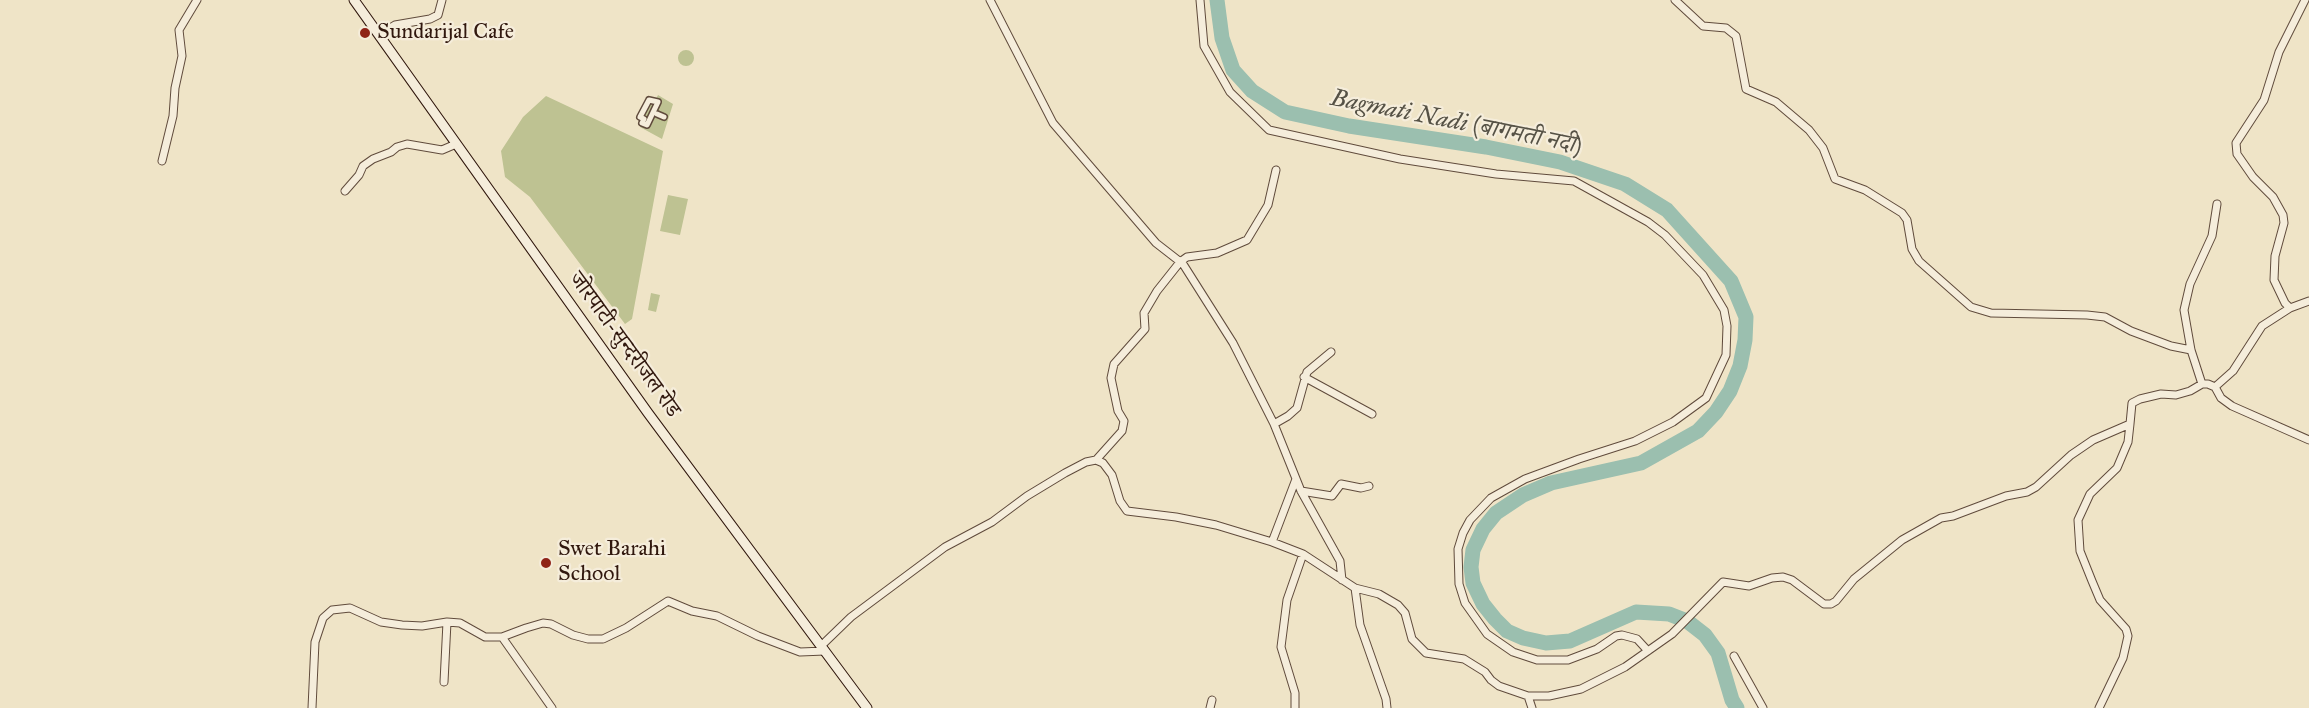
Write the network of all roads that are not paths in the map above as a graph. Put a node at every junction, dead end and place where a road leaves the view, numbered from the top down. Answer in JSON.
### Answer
{"nodes":[{"id":1,"x":197,"y":0,"type":"edge"},
{"id":2,"x":354,"y":0,"type":"edge"},
{"id":3,"x":442,"y":0,"type":"edge"},
{"id":4,"x":990,"y":0,"type":"edge"},
{"id":5,"x":1200,"y":0,"type":"edge"},
{"id":6,"x":1675,"y":0,"type":"edge"},
{"id":7,"x":2305,"y":0,"type":"edge"},
{"id":8,"x":379,"y":35,"type":"junction"},
{"id":9,"x":657,"y":114,"type":"dead end"},
{"id":10,"x":664,"y":117,"type":"dead end"},
{"id":11,"x":642,"y":123,"type":"joint"},
{"id":12,"x":456,"y":144,"type":"junction"},
{"id":13,"x":162,"y":161,"type":"dead end"},
{"id":14,"x":1276,"y":170,"type":"dead end"},
{"id":15,"x":345,"y":191,"type":"dead end"},
{"id":16,"x":2217,"y":204,"type":"dead end"},
{"id":17,"x":1180,"y":262,"type":"junction"},
{"id":18,"x":2309,"y":301,"type":"edge"},
{"id":19,"x":2290,"y":308,"type":"junction"},
{"id":20,"x":2191,"y":350,"type":"junction"},
{"id":21,"x":1331,"y":352,"type":"dead end"},
{"id":22,"x":1304,"y":377,"type":"junction"},
{"id":23,"x":2202,"y":384,"type":"junction"},
{"id":24,"x":2215,"y":387,"type":"junction"},
{"id":25,"x":1372,"y":414,"type":"dead end"},
{"id":26,"x":1274,"y":424,"type":"junction"},
{"id":27,"x":2130,"y":424,"type":"junction"},
{"id":28,"x":2309,"y":440,"type":"edge"},
{"id":29,"x":1096,"y":460,"type":"junction"},
{"id":30,"x":1296,"y":480,"type":"junction"},
{"id":31,"x":1369,"y":486,"type":"dead end"},
{"id":32,"x":1301,"y":491,"type":"junction"},
{"id":33,"x":1272,"y":542,"type":"junction"},
{"id":34,"x":1303,"y":554,"type":"junction"},
{"id":35,"x":1342,"y":580,"type":"junction"},
{"id":36,"x":1355,"y":588,"type":"junction"},
{"id":37,"x":447,"y":622,"type":"junction"},
{"id":38,"x":502,"y":637,"type":"junction"},
{"id":39,"x":823,"y":648,"type":"junction"},
{"id":40,"x":1648,"y":651,"type":"junction"},
{"id":41,"x":1734,"y":656,"type":"dead end"},
{"id":42,"x":444,"y":682,"type":"dead end"},
{"id":43,"x":1528,"y":696,"type":"junction"},
{"id":44,"x":312,"y":708,"type":"edge"},
{"id":45,"x":552,"y":708,"type":"edge"},
{"id":46,"x":867,"y":708,"type":"edge"},
{"id":47,"x":1295,"y":708,"type":"edge"},
{"id":48,"x":1388,"y":708,"type":"edge"},
{"id":49,"x":1532,"y":708,"type":"edge"},
{"id":50,"x":1763,"y":708,"type":"edge"},
{"id":51,"x":2099,"y":708,"type":"edge"}],
"edges":[{"from":1,"to":13,"type":"street"},
{"from":2,"to":8,"type":"main road","name":"जोरपाटी-सुन्दरीजल रोड"},
{"from":3,"to":8,"type":"street"},
{"from":4,"to":17,"type":"street"},
{"from":5,"to":40,"type":"street"},
{"from":6,"to":20,"type":"street"},
{"from":7,"to":19,"type":"street"},
{"from":8,"to":12,"type":"main road","name":"जोरपाटी-सुन्दरीजल रोड"},
{"from":9,"to":10,"type":"street"},
{"from":11,"to":11,"type":"street"},
{"from":12,"to":15,"type":"street"},
{"from":12,"to":39,"type":"main road","name":"जोरपाटी-सुन्दरीजल रोड"},
{"from":14,"to":17,"type":"street"},
{"from":16,"to":20,"type":"street"},
{"from":17,"to":26,"type":"street"},
{"from":17,"to":29,"type":"street"},
{"from":18,"to":19,"type":"street"},
{"from":19,"to":24,"type":"street"},
{"from":20,"to":23,"type":"street"},
{"from":21,"to":22,"type":"street"},
{"from":22,"to":25,"type":"street"},
{"from":22,"to":26,"type":"street"},
{"from":23,"to":24,"type":"street"},
{"from":23,"to":27,"type":"street"},
{"from":24,"to":28,"type":"street"},
{"from":26,"to":30,"type":"street"},
{"from":27,"to":40,"type":"street"},
{"from":27,"to":51,"type":"street"},
{"from":29,"to":33,"type":"street"},
{"from":29,"to":39,"type":"street"},
{"from":30,"to":32,"type":"street"},
{"from":30,"to":33,"type":"street"},
{"from":31,"to":32,"type":"street"},
{"from":32,"to":35,"type":"street"},
{"from":33,"to":34,"type":"street"},
{"from":34,"to":35,"type":"street"},
{"from":34,"to":47,"type":"street"},
{"from":35,"to":36,"type":"street"},
{"from":36,"to":43,"type":"street"},
{"from":36,"to":48,"type":"street"},
{"from":37,"to":38,"type":"street"},
{"from":37,"to":42,"type":"street"},
{"from":37,"to":44,"type":"street"},
{"from":38,"to":39,"type":"street"},
{"from":38,"to":45,"type":"street"},
{"from":39,"to":46,"type":"main road","name":"जोरपाटी-सुन्दरीजल रोड"},
{"from":40,"to":43,"type":"street"},
{"from":41,"to":50,"type":"street"},
{"from":43,"to":49,"type":"street"}]}
